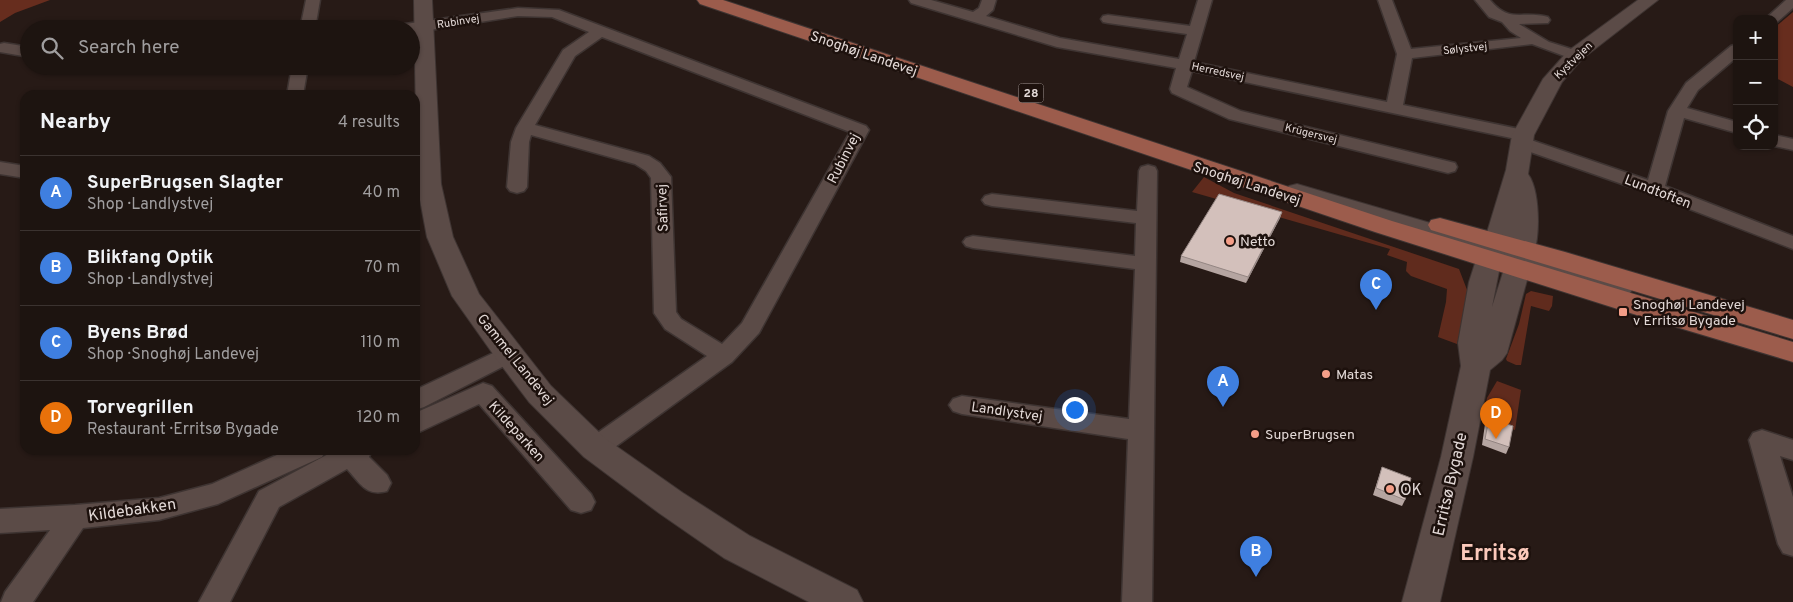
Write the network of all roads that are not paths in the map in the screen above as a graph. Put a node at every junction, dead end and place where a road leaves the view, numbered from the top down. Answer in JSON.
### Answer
{"nodes":[{"id":1,"x":313,"y":0,"type":"edge"},
{"id":2,"x":423,"y":0,"type":"edge"},
{"id":3,"x":706,"y":0,"type":"edge"},
{"id":4,"x":748,"y":0,"type":"edge"},
{"id":5,"x":916,"y":0,"type":"edge"},
{"id":6,"x":988,"y":0,"type":"edge"},
{"id":7,"x":1205,"y":0,"type":"edge"},
{"id":8,"x":1385,"y":0,"type":"edge"},
{"id":9,"x":1482,"y":0,"type":"edge"},
{"id":10,"x":1649,"y":0,"type":"edge"},
{"id":11,"x":1793,"y":1,"type":"edge"},
{"id":12,"x":495,"y":8,"type":"edge"},
{"id":13,"x":1777,"y":15,"type":"edge"},
{"id":14,"x":974,"y":18,"type":"junction"},
{"id":15,"x":1108,"y":19,"type":"dead end"},
{"id":16,"x":1507,"y":19,"type":"junction"},
{"id":17,"x":309,"y":20,"type":"edge"},
{"id":18,"x":416,"y":20,"type":"edge"},
{"id":19,"x":1543,"y":20,"type":"dead end"},
{"id":20,"x":420,"y":26,"type":"edge"},
{"id":21,"x":601,"y":31,"type":"junction"},
{"id":22,"x":1196,"y":32,"type":"junction"},
{"id":23,"x":1526,"y":42,"type":"dead end"},
{"id":24,"x":4,"y":48,"type":"dead end"},
{"id":25,"x":20,"y":51,"type":"edge"},
{"id":26,"x":1733,"y":52,"type":"edge"},
{"id":27,"x":1405,"y":54,"type":"junction"},
{"id":28,"x":1575,"y":55,"type":"junction"},
{"id":29,"x":1186,"y":65,"type":"junction"},
{"id":30,"x":298,"y":75,"type":"edge"},
{"id":31,"x":418,"y":75,"type":"edge"},
{"id":32,"x":296,"y":90,"type":"edge"},
{"id":33,"x":420,"y":90,"type":"edge"},
{"id":34,"x":420,"y":94,"type":"edge"},
{"id":35,"x":1394,"y":107,"type":"junction"},
{"id":36,"x":1677,"y":111,"type":"junction"},
{"id":37,"x":1733,"y":127,"type":"edge"},
{"id":38,"x":525,"y":128,"type":"junction"},
{"id":39,"x":1523,"y":139,"type":"junction"},
{"id":40,"x":1778,"y":141,"type":"edge"},
{"id":41,"x":1793,"y":145,"type":"edge"},
{"id":42,"x":1448,"y":167,"type":"dead end"},
{"id":43,"x":0,"y":168,"type":"edge"},
{"id":44,"x":1518,"y":170,"type":"junction"},
{"id":45,"x":20,"y":171,"type":"edge"},
{"id":46,"x":1148,"y":172,"type":"dead end"},
{"id":47,"x":1229,"y":177,"type":"joint"},
{"id":48,"x":518,"y":187,"type":"dead end"},
{"id":49,"x":1655,"y":189,"type":"junction"},
{"id":50,"x":992,"y":200,"type":"dead end"},
{"id":51,"x":1147,"y":218,"type":"junction"},
{"id":52,"x":973,"y":242,"type":"dead end"},
{"id":53,"x":1793,"y":243,"type":"edge"},
{"id":54,"x":1493,"y":250,"type":"junction"},
{"id":55,"x":1520,"y":258,"type":"junction"},
{"id":56,"x":1146,"y":264,"type":"junction"},
{"id":57,"x":1790,"y":336,"type":"edge"},
{"id":58,"x":508,"y":354,"type":"junction"},
{"id":59,"x":724,"y":356,"type":"junction"},
{"id":60,"x":1476,"y":366,"type":"junction"},
{"id":61,"x":420,"y":398,"type":"edge"},
{"id":62,"x":962,"y":405,"type":"dead end"},
{"id":63,"x":420,"y":422,"type":"edge"},
{"id":64,"x":1142,"y":431,"type":"junction"},
{"id":65,"x":595,"y":448,"type":"junction"},
{"id":66,"x":1793,"y":450,"type":"edge"},
{"id":67,"x":302,"y":455,"type":"edge"},
{"id":68,"x":346,"y":455,"type":"edge"},
{"id":69,"x":354,"y":455,"type":"edge"},
{"id":70,"x":377,"y":483,"type":"dead end"},
{"id":71,"x":581,"y":502,"type":"dead end"},
{"id":72,"x":76,"y":517,"type":"junction"},
{"id":73,"x":0,"y":520,"type":"edge"},
{"id":74,"x":1793,"y":544,"type":"edge"},
{"id":75,"x":16,"y":602,"type":"edge"},
{"id":76,"x":214,"y":602,"type":"edge"},
{"id":77,"x":844,"y":602,"type":"edge"},
{"id":78,"x":1138,"y":602,"type":"edge"},
{"id":79,"x":1421,"y":602,"type":"edge"}],
"edges":[{"from":1,"to":17,"type":"street"},
{"from":2,"to":18,"type":"street","name":"Gammel Landevej"},
{"from":3,"to":47,"type":"main road","name":"Snoghøj Landevej","number":"28"},
{"from":4,"to":54,"type":"main road","name":"Snoghøj Landevej","number":"28"},
{"from":5,"to":14,"type":"street","name":"Herredsvej"},
{"from":6,"to":14,"type":"street"},
{"from":7,"to":22,"type":"street","name":"Krügersvej"},
{"from":8,"to":27,"type":"street"},
{"from":9,"to":16,"type":"street"},
{"from":10,"to":28,"type":"street","name":"Kystvejen"},
{"from":11,"to":13,"type":"street"},
{"from":12,"to":20,"type":"street","name":"Rubinvej"},
{"from":12,"to":21,"type":"street","name":"Rubinvej"},
{"from":14,"to":29,"type":"street","name":"Herredsvej"},
{"from":15,"to":22,"type":"street"},
{"from":16,"to":19,"type":"street"},
{"from":16,"to":28,"type":"street"},
{"from":21,"to":38,"type":"street"},
{"from":21,"to":59,"type":"street","name":"Rubinvej"},
{"from":22,"to":29,"type":"street","name":"Krügersvej"},
{"from":23,"to":27,"type":"street","name":"Sølystvej"},
{"from":24,"to":25,"type":"street"},
{"from":26,"to":36,"type":"street"},
{"from":27,"to":35,"type":"street"},
{"from":28,"to":39,"type":"street","name":"Kystvejen"},
{"from":29,"to":35,"type":"street","name":"Herredsvej"},
{"from":29,"to":42,"type":"street","name":"Krügersvej"},
{"from":30,"to":32,"type":"street"},
{"from":31,"to":33,"type":"street","name":"Gammel Landevej"},
{"from":34,"to":58,"type":"street","name":"Gammel Landevej"},
{"from":35,"to":39,"type":"street","name":"Herredsvej"},
{"from":36,"to":37,"type":"street"},
{"from":36,"to":49,"type":"street"},
{"from":38,"to":48,"type":"street"},
{"from":38,"to":59,"type":"street","name":"Safirvej"},
{"from":39,"to":44,"type":"street","name":"Kystvejen"},
{"from":39,"to":49,"type":"street","name":"Lundtoften"},
{"from":40,"to":41,"type":"street"},
{"from":43,"to":45,"type":"street"},
{"from":44,"to":54,"type":"street","name":"Kystvejen"},
{"from":44,"to":55,"type":"street","name":"Kystvejen"},
{"from":46,"to":51,"type":"street"},
{"from":47,"to":54,"type":"street"},
{"from":49,"to":53,"type":"street","name":"Lundtoften"},
{"from":50,"to":51,"type":"street"},
{"from":51,"to":56,"type":"street"},
{"from":52,"to":56,"type":"street"},
{"from":54,"to":55,"type":"main road","name":"Snoghøj Landevej","number":"28"},
{"from":54,"to":60,"type":"street","name":"Erritsø Bygade"},
{"from":55,"to":57,"type":"main road","name":"Snoghøj Landevej","number":"28"},
{"from":55,"to":60,"type":"street"},
{"from":56,"to":64,"type":"street"},
{"from":58,"to":61,"type":"street"},
{"from":58,"to":65,"type":"street","name":"Gammel Landevej"},
{"from":59,"to":65,"type":"street","name":"Rubinvej"},
{"from":60,"to":79,"type":"street","name":"Erritsø Bygade"},
{"from":62,"to":64,"type":"street","name":"Landlystvej"},
{"from":63,"to":71,"type":"street","name":"Kildeparken"},
{"from":64,"to":78,"type":"street"},
{"from":65,"to":77,"type":"street","name":"Gammel Landevej"},
{"from":66,"to":74,"type":"street"},
{"from":67,"to":72,"type":"street","name":"Kildebakken"},
{"from":68,"to":76,"type":"street"},
{"from":69,"to":70,"type":"street"},
{"from":72,"to":73,"type":"street","name":"Kildebakken"},
{"from":72,"to":75,"type":"street"}]}
